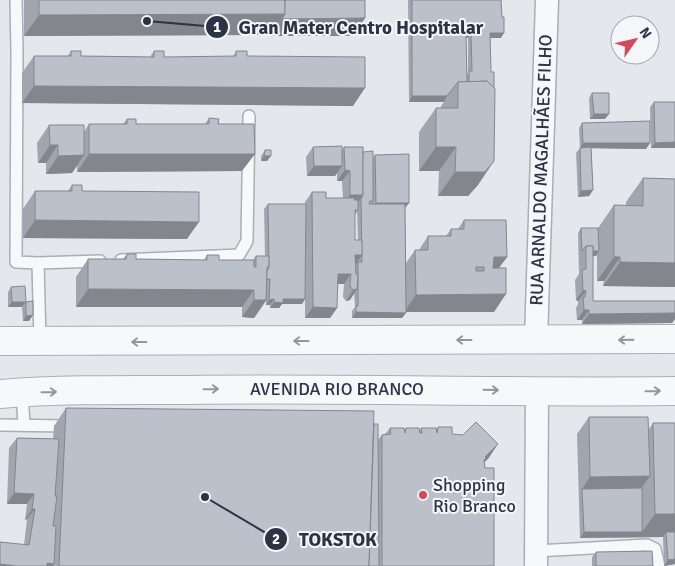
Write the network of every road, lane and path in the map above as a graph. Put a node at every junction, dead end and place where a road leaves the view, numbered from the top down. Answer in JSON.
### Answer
{"nodes":[{"id":1,"x":547,"y":0,"type":"edge"},
{"id":2,"x":16,"y":1,"type":"edge"},
{"id":3,"x":248,"y":116,"type":"dead end"},
{"id":4,"x":38,"y":263,"type":"junction"},
{"id":5,"x":675,"y":339,"type":"edge"},
{"id":6,"x":40,"y":340,"type":"junction"},
{"id":7,"x":536,"y":340,"type":"junction"},
{"id":8,"x":0,"y":341,"type":"edge"},
{"id":9,"x":537,"y":391,"type":"junction"},
{"id":10,"x":675,"y":391,"type":"edge"},
{"id":11,"x":11,"y":393,"type":"edge"},
{"id":12,"x":0,"y":425,"type":"edge"},
{"id":13,"x":24,"y":425,"type":"junction"},
{"id":14,"x":84,"y":426,"type":"edge"},
{"id":15,"x":536,"y":558,"type":"edge"},
{"id":16,"x":659,"y":566,"type":"edge"}],
"edges":[{"from":1,"to":7,"type":"street","name":"RUA ARNALDO MAGALHÃES FILHO"},
{"from":2,"to":4,"type":"lane"},
{"from":3,"to":4,"type":"lane"},
{"from":4,"to":6,"type":"lane"},
{"from":5,"to":7,"type":"street","one_way":true},
{"from":7,"to":6,"type":"street","one_way":true},
{"from":6,"to":8,"type":"street"},
{"from":9,"to":10,"type":"street","name":"AVENIDA RIO BRANCO","one_way":true},
{"from":11,"to":9,"type":"street","name":"AVENIDA RIO BRANCO","one_way":true},
{"from":9,"to":15,"type":"street"},
{"from":11,"to":13,"type":"lane"},
{"from":12,"to":13,"type":"lane"},
{"from":13,"to":14,"type":"lane"},
{"from":15,"to":16,"type":"lane"}]}
